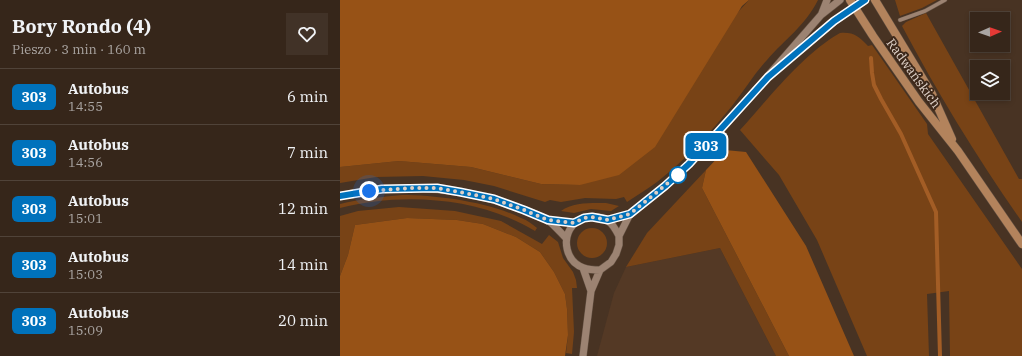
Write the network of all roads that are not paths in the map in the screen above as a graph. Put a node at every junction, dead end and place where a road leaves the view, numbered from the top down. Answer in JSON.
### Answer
{"nodes":[{"id":1,"x":826,"y":0,"type":"edge"},
{"id":2,"x":840,"y":0,"type":"edge"},
{"id":3,"x":850,"y":0,"type":"edge"},
{"id":4,"x":865,"y":0,"type":"edge"},
{"id":5,"x":875,"y":0,"type":"edge"},
{"id":6,"x":945,"y":0,"type":"edge"},
{"id":7,"x":855,"y":8,"type":"junction"},
{"id":8,"x":821,"y":15,"type":"junction"},
{"id":9,"x":900,"y":20,"type":"dead end"},
{"id":10,"x":768,"y":77,"type":"junction"},
{"id":11,"x":958,"y":151,"type":"junction"},
{"id":12,"x":340,"y":196,"type":"edge"},
{"id":13,"x":630,"y":214,"type":"junction"},
{"id":14,"x":548,"y":220,"type":"junction"},
{"id":15,"x":608,"y":220,"type":"junction"},
{"id":16,"x":574,"y":223,"type":"junction"},
{"id":17,"x":619,"y":236,"type":"junction"},
{"id":18,"x":566,"y":238,"type":"junction"},
{"id":19,"x":1022,"y":244,"type":"edge"},
{"id":20,"x":583,"y":268,"type":"junction"},
{"id":21,"x":600,"y":270,"type":"junction"},
{"id":22,"x":591,"y":291,"type":"junction"},
{"id":23,"x":583,"y":356,"type":"edge"}],
"edges":[{"from":1,"to":8,"type":"street"},
{"from":2,"to":8,"type":"street"},
{"from":3,"to":7,"type":"main road","name":"Radwańskich"},
{"from":4,"to":7,"type":"street"},
{"from":5,"to":11,"type":"main road","name":"Radwańskich"},
{"from":6,"to":9,"type":"street"},
{"from":7,"to":10,"type":"street"},
{"from":7,"to":11,"type":"main road","name":"Radwańskich"},
{"from":8,"to":10,"type":"street"},
{"from":10,"to":13,"type":"street"},
{"from":11,"to":19,"type":"main road","name":"Radwańskich"},
{"from":12,"to":14,"type":"street"},
{"from":13,"to":15,"type":"street"},
{"from":13,"to":17,"type":"street"},
{"from":14,"to":16,"type":"street"},
{"from":14,"to":18,"type":"street"},
{"from":15,"to":16,"type":"street"},
{"from":15,"to":17,"type":"street"},
{"from":16,"to":18,"type":"street"},
{"from":17,"to":21,"type":"street"},
{"from":18,"to":20,"type":"street"},
{"from":20,"to":21,"type":"street"},
{"from":20,"to":22,"type":"street"},
{"from":21,"to":22,"type":"street"},
{"from":22,"to":23,"type":"street"}]}
